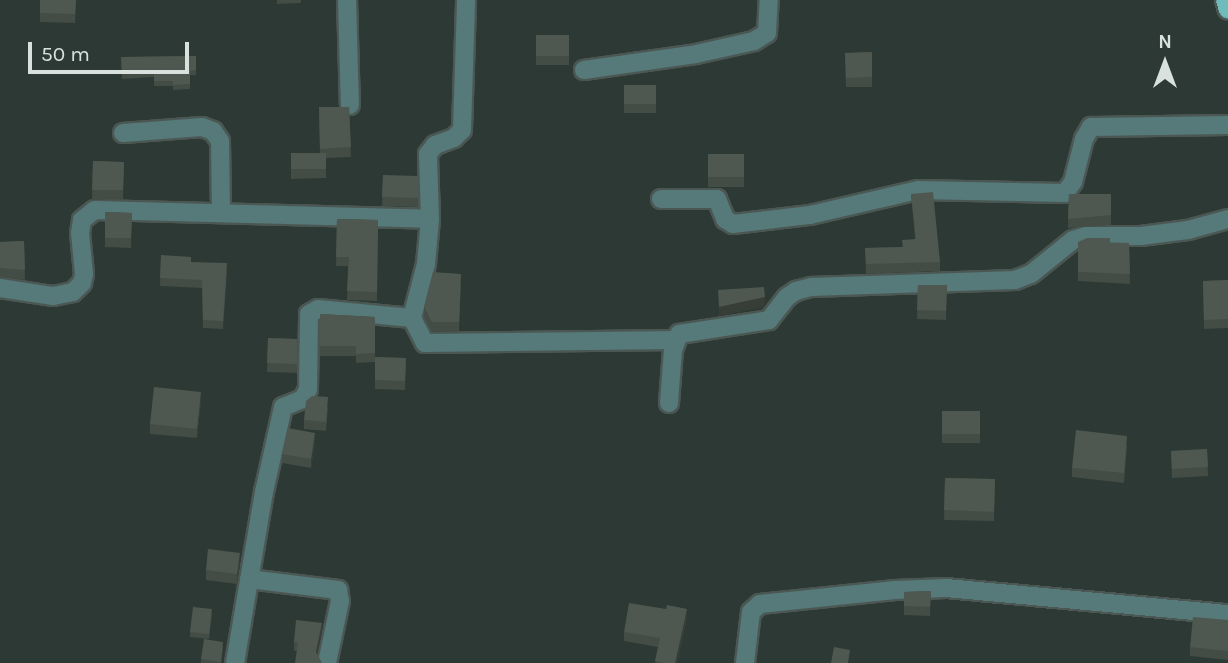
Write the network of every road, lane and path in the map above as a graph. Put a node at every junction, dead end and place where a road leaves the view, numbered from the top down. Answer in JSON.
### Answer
{"nodes":[{"id":1,"x":347,"y":0,"type":"edge"},
{"id":2,"x":466,"y":0,"type":"edge"},
{"id":3,"x":769,"y":0,"type":"edge"},
{"id":4,"x":1225,"y":0,"type":"edge"},
{"id":5,"x":1228,"y":10,"type":"edge"},
{"id":6,"x":584,"y":70,"type":"dead end"},
{"id":7,"x":350,"y":104,"type":"edge"},
{"id":8,"x":1228,"y":125,"type":"edge"},
{"id":9,"x":123,"y":133,"type":"dead end"},
{"id":10,"x":661,"y":199,"type":"dead end"},
{"id":11,"x":222,"y":213,"type":"junction"},
{"id":12,"x":430,"y":219,"type":"junction"},
{"id":13,"x":1228,"y":219,"type":"edge"},
{"id":14,"x":0,"y":288,"type":"edge"},
{"id":15,"x":412,"y":318,"type":"junction"},
{"id":16,"x":675,"y":340,"type":"junction"},
{"id":17,"x":669,"y":403,"type":"dead end"},
{"id":18,"x":249,"y":579,"type":"junction"},
{"id":19,"x":1228,"y":614,"type":"edge"},
{"id":20,"x":235,"y":663,"type":"edge"},
{"id":21,"x":327,"y":663,"type":"edge"},
{"id":22,"x":745,"y":663,"type":"edge"}],
"edges":[{"from":1,"to":7,"type":"street"},
{"from":2,"to":12,"type":"street"},
{"from":3,"to":6,"type":"street"},
{"from":4,"to":5,"type":"main road"},
{"from":8,"to":10,"type":"street"},
{"from":9,"to":11,"type":"street"},
{"from":11,"to":12,"type":"street"},
{"from":11,"to":14,"type":"street"},
{"from":12,"to":15,"type":"street"},
{"from":13,"to":16,"type":"street"},
{"from":15,"to":16,"type":"street"},
{"from":15,"to":18,"type":"street"},
{"from":16,"to":17,"type":"street"},
{"from":18,"to":20,"type":"street"},
{"from":18,"to":21,"type":"street"},
{"from":19,"to":22,"type":"street"}]}
